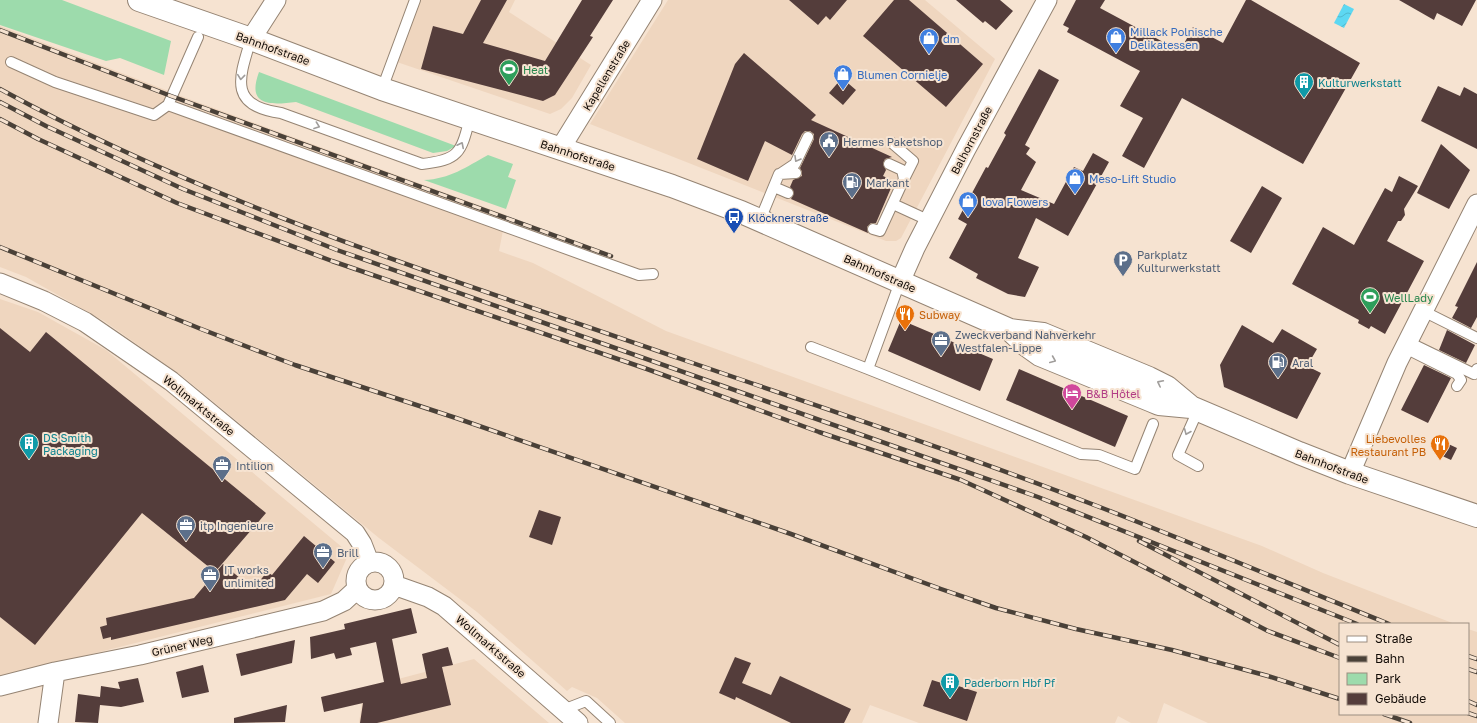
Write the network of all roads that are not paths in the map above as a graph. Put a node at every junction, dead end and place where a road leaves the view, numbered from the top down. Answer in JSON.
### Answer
{"nodes":[{"id":1,"x":139,"y":0,"type":"edge"},
{"id":2,"x":276,"y":0,"type":"edge"},
{"id":3,"x":415,"y":0,"type":"edge"},
{"id":4,"x":652,"y":0,"type":"edge"},
{"id":5,"x":1047,"y":0,"type":"edge"},
{"id":6,"x":198,"y":37,"type":"dead end"},
{"id":7,"x":251,"y":39,"type":"junction"},
{"id":8,"x":10,"y":62,"type":"dead end"},
{"id":9,"x":382,"y":89,"type":"junction"},
{"id":10,"x":168,"y":105,"type":"junction"},
{"id":11,"x":470,"y":118,"type":"junction"},
{"id":12,"x":808,"y":137,"type":"dead end"},
{"id":13,"x":892,"y":143,"type":"dead end"},
{"id":14,"x":560,"y":149,"type":"junction"},
{"id":15,"x":890,"y":164,"type":"dead end"},
{"id":16,"x":796,"y":173,"type":"dead end"},
{"id":17,"x":779,"y":174,"type":"junction"},
{"id":18,"x":903,"y":174,"type":"junction"},
{"id":19,"x":774,"y":187,"type":"junction"},
{"id":20,"x":788,"y":193,"type":"dead end"},
{"id":21,"x":893,"y":204,"type":"junction"},
{"id":22,"x":1477,"y":204,"type":"edge"},
{"id":23,"x":760,"y":220,"type":"junction"},
{"id":24,"x":930,"y":221,"type":"junction"},
{"id":25,"x":873,"y":229,"type":"dead end"},
{"id":26,"x":653,"y":274,"type":"dead end"},
{"id":27,"x":900,"y":282,"type":"junction"},
{"id":28,"x":0,"y":283,"type":"edge"},
{"id":29,"x":1423,"y":311,"type":"junction"},
{"id":30,"x":1477,"y":338,"type":"edge"},
{"id":31,"x":1406,"y":345,"type":"junction"},
{"id":32,"x":811,"y":347,"type":"dead end"},
{"id":33,"x":868,"y":369,"type":"junction"},
{"id":34,"x":1477,"y":369,"type":"edge"},
{"id":35,"x":1458,"y":386,"type":"dead end"},
{"id":36,"x":1194,"y":408,"type":"junction"},
{"id":37,"x":1153,"y":424,"type":"dead end"},
{"id":38,"x":1198,"y":466,"type":"dead end"},
{"id":39,"x":1350,"y":473,"type":"junction"},
{"id":40,"x":1477,"y":516,"type":"edge"},
{"id":41,"x":369,"y":562,"type":"junction"},
{"id":42,"x":394,"y":585,"type":"junction"},
{"id":43,"x":357,"y":589,"type":"junction"},
{"id":44,"x":55,"y":672,"type":"junction"},
{"id":45,"x":0,"y":686,"type":"edge"},
{"id":46,"x":563,"y":710,"type":"junction"},
{"id":47,"x":48,"y":723,"type":"edge"},
{"id":48,"x":578,"y":723,"type":"edge"},
{"id":49,"x":610,"y":723,"type":"edge"}],
"edges":[{"from":1,"to":7,"type":"main road","name":"Bahnhofstraße"},
{"from":2,"to":7,"type":"street"},
{"from":3,"to":9,"type":"lane"},
{"from":4,"to":14,"type":"street","name":"Kapellenstraße"},
{"from":5,"to":24,"type":"street","name":"Balhornstraße"},
{"from":6,"to":10,"type":"lane"},
{"from":7,"to":9,"type":"main road","name":"Bahnhofstraße"},
{"from":7,"to":11,"type":"lane","one_way":true},
{"from":8,"to":10,"type":"lane"},
{"from":9,"to":11,"type":"main road","name":"Bahnhofstraße"},
{"from":10,"to":26,"type":"lane"},
{"from":11,"to":14,"type":"main road","name":"Bahnhofstraße"},
{"from":12,"to":17,"type":"lane","one_way":true},
{"from":13,"to":18,"type":"lane"},
{"from":14,"to":23,"type":"main road","name":"Bahnhofstraße"},
{"from":15,"to":18,"type":"lane"},
{"from":16,"to":17,"type":"lane"},
{"from":17,"to":19,"type":"lane"},
{"from":18,"to":21,"type":"lane"},
{"from":19,"to":20,"type":"lane"},
{"from":19,"to":23,"type":"lane"},
{"from":21,"to":24,"type":"lane"},
{"from":21,"to":25,"type":"lane"},
{"from":22,"to":29,"type":"street"},
{"from":23,"to":27,"type":"main road","name":"Bahnhofstraße"},
{"from":24,"to":27,"type":"street","name":"Balhornstraße"},
{"from":27,"to":33,"type":"lane"},
{"from":27,"to":36,"type":"main road","name":"Bahnhofstraße"},
{"from":28,"to":41,"type":"street","name":"Wollmarktstraße"},
{"from":29,"to":30,"type":"lane"},
{"from":29,"to":31,"type":"street"},
{"from":31,"to":34,"type":"lane"},
{"from":31,"to":35,"type":"lane"},
{"from":31,"to":39,"type":"street"},
{"from":32,"to":33,"type":"lane"},
{"from":33,"to":37,"type":"lane"},
{"from":36,"to":38,"type":"lane","one_way":true},
{"from":36,"to":39,"type":"main road","name":"Bahnhofstraße"},
{"from":39,"to":40,"type":"main road","name":"Bahnhofstraße"},
{"from":41,"to":42,"type":"street"},
{"from":41,"to":43,"type":"street"},
{"from":42,"to":43,"type":"street"},
{"from":42,"to":46,"type":"street","name":"Wollmarktstraße"},
{"from":43,"to":44,"type":"street","name":"Grüner Weg"},
{"from":44,"to":45,"type":"street","name":"Grüner Weg"},
{"from":44,"to":47,"type":"street"},
{"from":46,"to":48,"type":"street","name":"Wollmarktstraße"},
{"from":46,"to":49,"type":"lane"}]}
